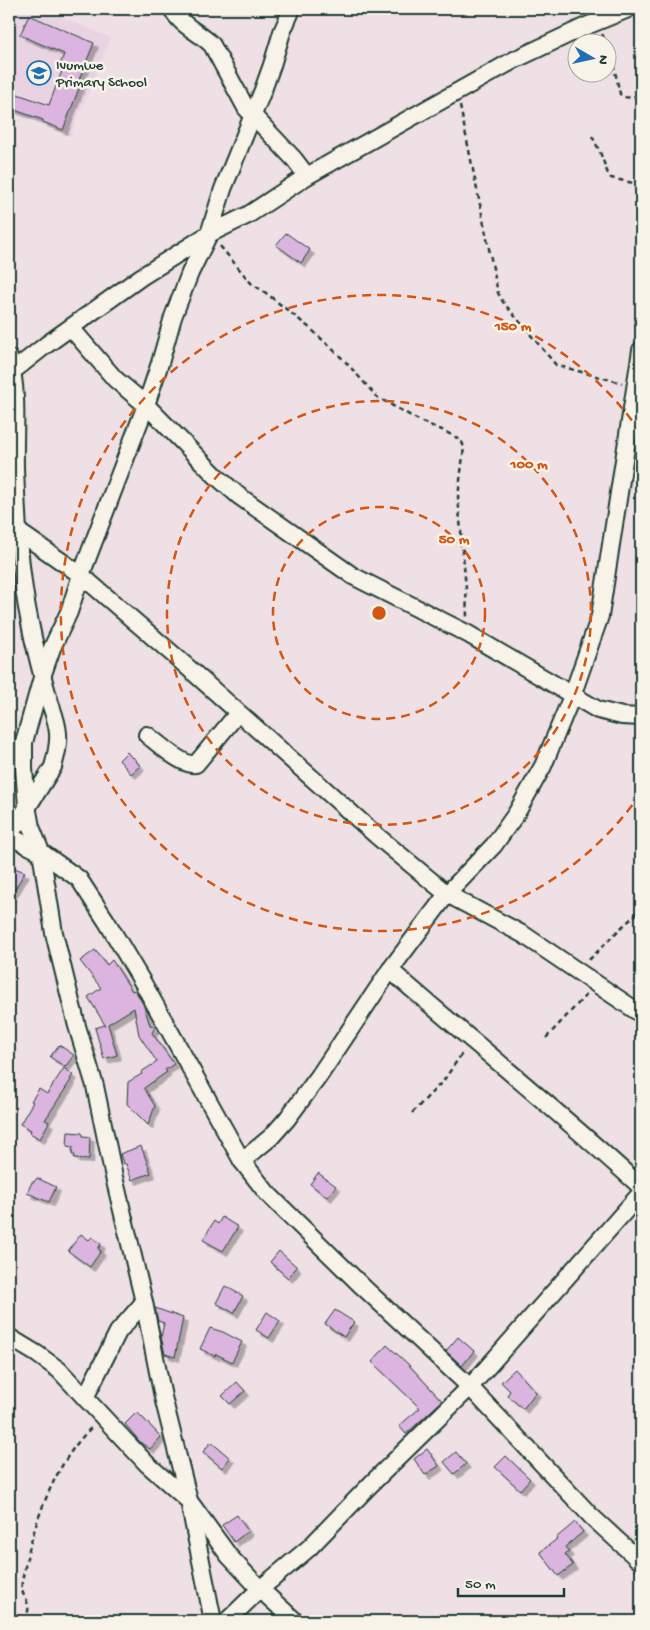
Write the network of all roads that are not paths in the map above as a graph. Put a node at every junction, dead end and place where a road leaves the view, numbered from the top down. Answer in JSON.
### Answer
{"nodes":[{"id":1,"x":172,"y":9,"type":"edge"},
{"id":2,"x":292,"y":9,"type":"edge"},
{"id":3,"x":628,"y":9,"type":"edge"},
{"id":4,"x":253,"y":115,"type":"junction"},
{"id":5,"x":307,"y":176,"type":"junction"},
{"id":6,"x":209,"y":234,"type":"junction"},
{"id":7,"x":71,"y":328,"type":"junction"},
{"id":8,"x":641,"y":350,"type":"edge"},
{"id":9,"x":11,"y":365,"type":"edge"},
{"id":10,"x":146,"y":405,"type":"junction"},
{"id":11,"x":13,"y":529,"type":"edge"},
{"id":12,"x":81,"y":575,"type":"junction"},
{"id":13,"x":43,"y":674,"type":"junction"},
{"id":14,"x":572,"y":696,"type":"junction"},
{"id":15,"x":238,"y":713,"type":"junction"},
{"id":16,"x":641,"y":717,"type":"edge"},
{"id":17,"x":147,"y":735,"type":"dead end"},
{"id":18,"x":27,"y":806,"type":"junction"},
{"id":19,"x":9,"y":836,"type":"edge"},
{"id":20,"x":41,"y":852,"type":"junction"},
{"id":21,"x":447,"y":894,"type":"junction"},
{"id":22,"x":390,"y":970,"type":"junction"},
{"id":23,"x":641,"y":1014,"type":"edge"},
{"id":24,"x":242,"y":1161,"type":"junction"},
{"id":25,"x":641,"y":1187,"type":"edge"},
{"id":26,"x":641,"y":1193,"type":"edge"},
{"id":27,"x":144,"y":1302,"type":"junction"},
{"id":28,"x":9,"y":1337,"type":"edge"},
{"id":29,"x":470,"y":1387,"type":"junction"},
{"id":30,"x":85,"y":1398,"type":"junction"},
{"id":31,"x":189,"y":1501,"type":"junction"},
{"id":32,"x":641,"y":1562,"type":"edge"},
{"id":33,"x":260,"y":1589,"type":"junction"},
{"id":34,"x":213,"y":1621,"type":"edge"},
{"id":35,"x":227,"y":1621,"type":"edge"},
{"id":36,"x":295,"y":1621,"type":"edge"}],
"edges":[{"from":1,"to":4,"type":"street"},
{"from":2,"to":4,"type":"street"},
{"from":3,"to":5,"type":"street"},
{"from":4,"to":5,"type":"street"},
{"from":4,"to":6,"type":"street"},
{"from":5,"to":6,"type":"street"},
{"from":6,"to":7,"type":"street"},
{"from":6,"to":10,"type":"street"},
{"from":7,"to":9,"type":"street"},
{"from":7,"to":10,"type":"street"},
{"from":8,"to":14,"type":"street"},
{"from":9,"to":11,"type":"street"},
{"from":10,"to":12,"type":"street"},
{"from":10,"to":14,"type":"street"},
{"from":11,"to":12,"type":"street"},
{"from":11,"to":13,"type":"street"},
{"from":12,"to":13,"type":"street"},
{"from":12,"to":15,"type":"street"},
{"from":13,"to":18,"type":"street"},
{"from":13,"to":18,"type":"street"},
{"from":14,"to":16,"type":"street"},
{"from":14,"to":21,"type":"street"},
{"from":15,"to":17,"type":"street"},
{"from":15,"to":21,"type":"street"},
{"from":18,"to":19,"type":"street"},
{"from":18,"to":20,"type":"street"},
{"from":19,"to":20,"type":"street"},
{"from":20,"to":24,"type":"street"},
{"from":20,"to":27,"type":"street"},
{"from":21,"to":22,"type":"street"},
{"from":21,"to":23,"type":"street"},
{"from":22,"to":24,"type":"street"},
{"from":22,"to":25,"type":"street"},
{"from":24,"to":29,"type":"street"},
{"from":26,"to":29,"type":"street"},
{"from":27,"to":30,"type":"street"},
{"from":27,"to":31,"type":"street"},
{"from":28,"to":30,"type":"street"},
{"from":29,"to":32,"type":"street"},
{"from":29,"to":33,"type":"street"},
{"from":30,"to":31,"type":"street"},
{"from":31,"to":33,"type":"street"},
{"from":31,"to":34,"type":"street"},
{"from":33,"to":35,"type":"street"},
{"from":33,"to":36,"type":"street"}]}
